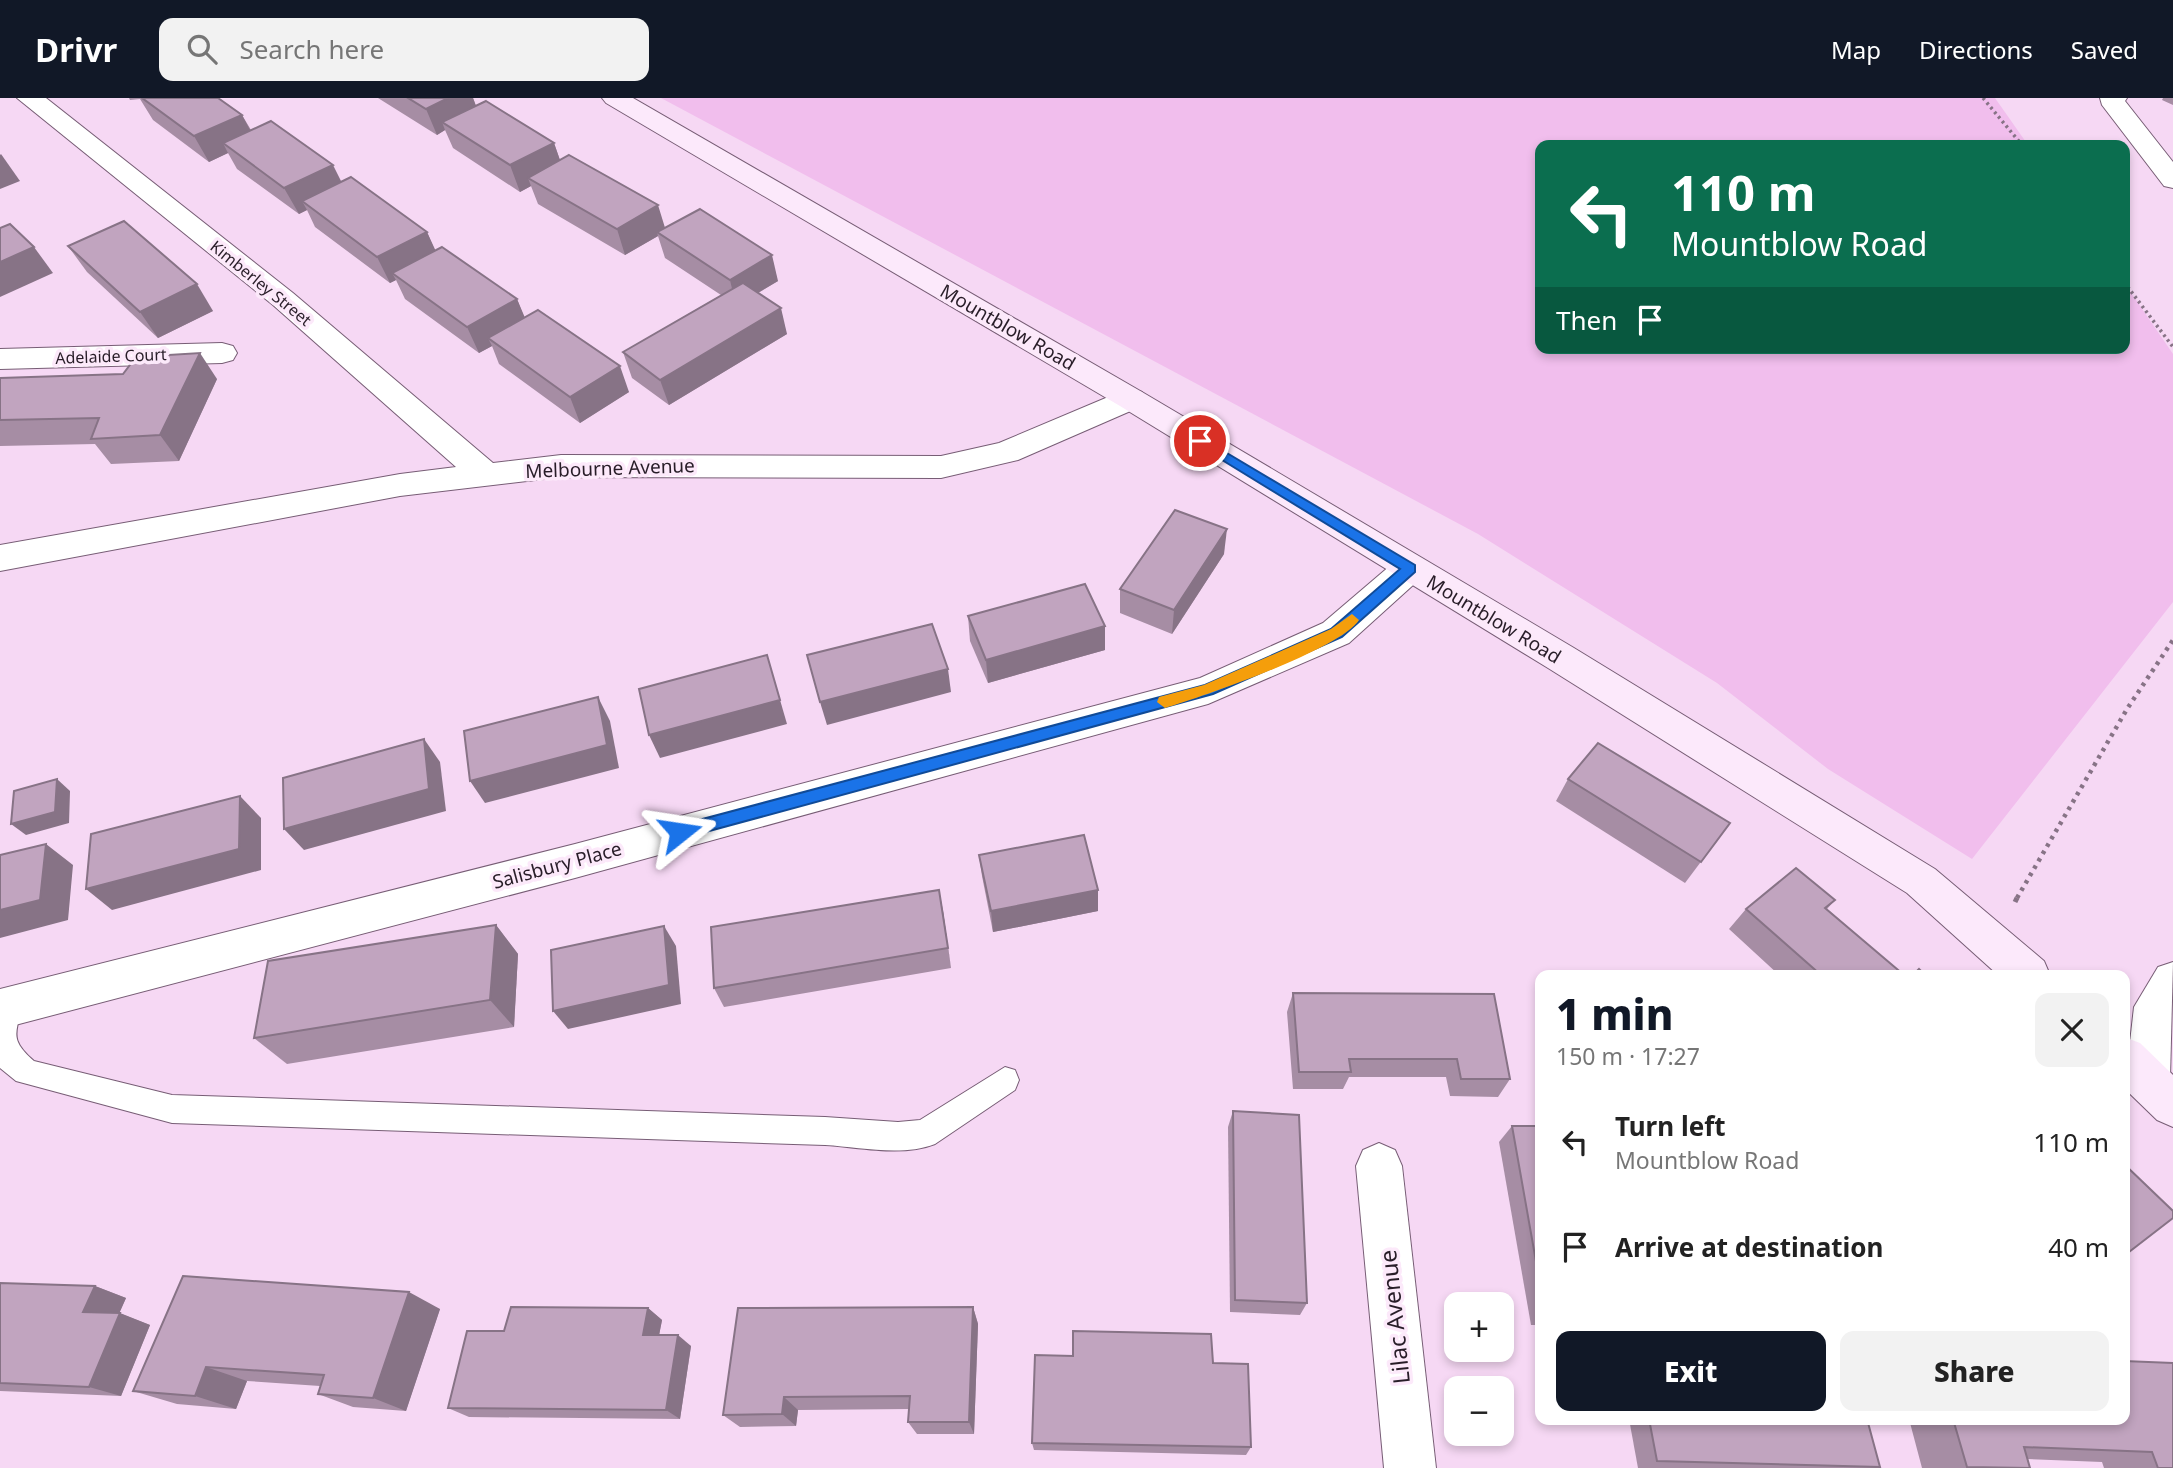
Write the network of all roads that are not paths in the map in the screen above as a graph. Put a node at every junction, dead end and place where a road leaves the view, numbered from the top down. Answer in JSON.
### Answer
{"nodes":[{"id":1,"x":30,"y":98,"type":"edge"},
{"id":2,"x":615,"y":98,"type":"edge"},
{"id":3,"x":2114,"y":98,"type":"edge"},
{"id":4,"x":2173,"y":180,"type":"edge"},
{"id":5,"x":222,"y":353,"type":"dead end"},
{"id":6,"x":0,"y":359,"type":"edge"},
{"id":7,"x":1131,"y":399,"type":"junction"},
{"id":8,"x":486,"y":475,"type":"junction"},
{"id":9,"x":0,"y":558,"type":"edge"},
{"id":10,"x":1410,"y":568,"type":"junction"},
{"id":11,"x":2023,"y":970,"type":"edge"},
{"id":12,"x":2173,"y":981,"type":"edge"},
{"id":13,"x":2,"y":1009,"type":"edge"},
{"id":14,"x":1005,"y":1080,"type":"dead end"},
{"id":15,"x":2148,"y":1080,"type":"edge"},
{"id":16,"x":1379,"y":1166,"type":"dead end"},
{"id":17,"x":1409,"y":1468,"type":"edge"}],
"edges":[{"from":1,"to":8,"type":"street","name":"Kimberley Street"},
{"from":2,"to":7,"type":"street","name":"Mountblow Road"},
{"from":3,"to":4,"type":"street"},
{"from":5,"to":6,"type":"street","name":"Adelaide Court"},
{"from":7,"to":8,"type":"street","name":"Melbourne Avenue"},
{"from":7,"to":10,"type":"street","name":"Mountblow Road"},
{"from":8,"to":9,"type":"street","name":"Melbourne Avenue"},
{"from":10,"to":11,"type":"street","name":"Mountblow Road"},
{"from":10,"to":13,"type":"street","name":"Salisbury Place"},
{"from":12,"to":15,"type":"street"},
{"from":13,"to":14,"type":"lane"},
{"from":16,"to":17,"type":"street","name":"Lilac Avenue"}]}
